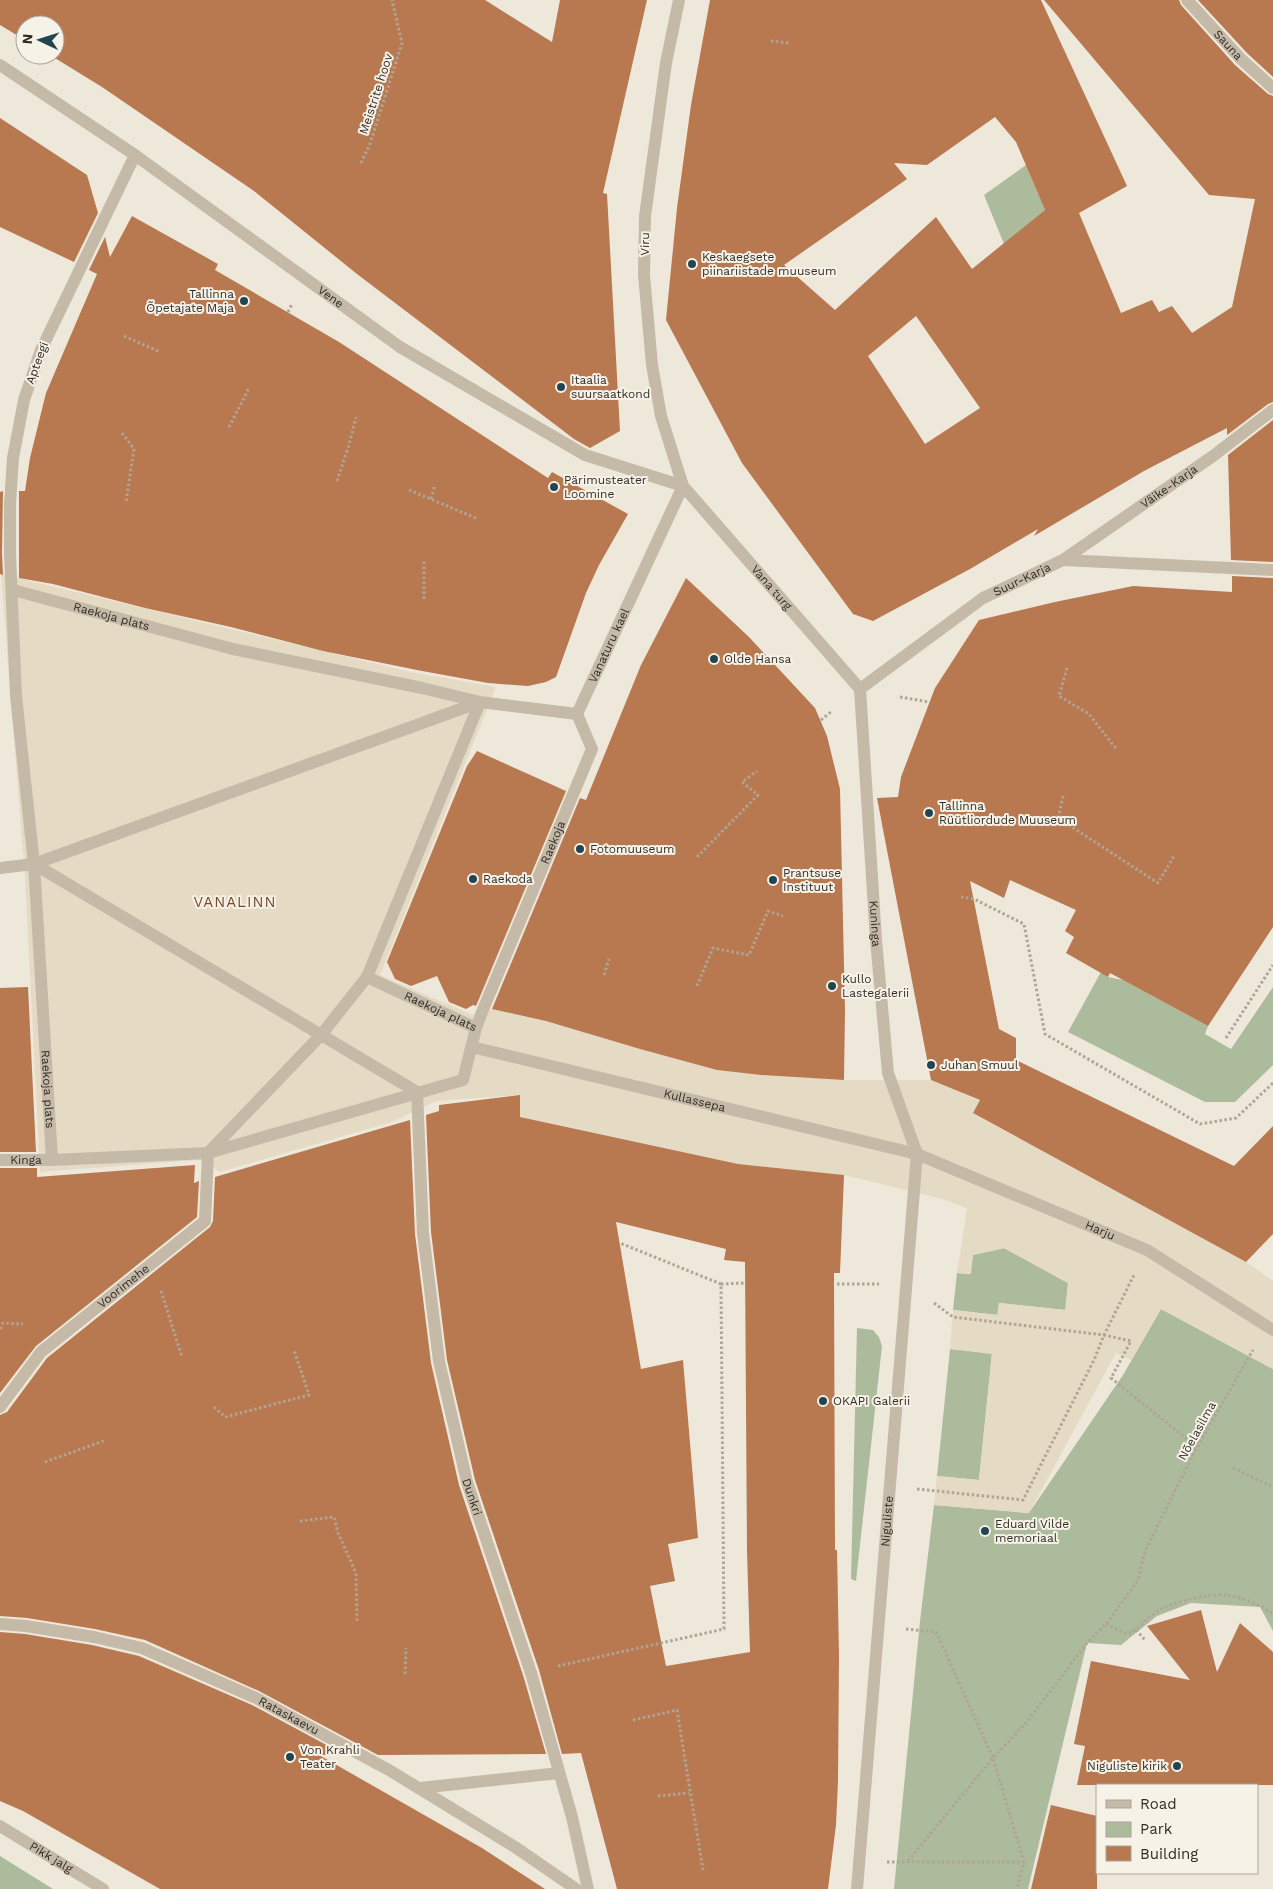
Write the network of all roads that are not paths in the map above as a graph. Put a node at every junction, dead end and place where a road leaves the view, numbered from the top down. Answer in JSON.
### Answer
{"nodes":[{"id":1,"x":679,"y":0,"type":"edge"},
{"id":2,"x":1187,"y":0,"type":"edge"},
{"id":3,"x":0,"y":64,"type":"edge"},
{"id":4,"x":1273,"y":88,"type":"edge"},
{"id":5,"x":135,"y":155,"type":"junction"},
{"id":6,"x":1273,"y":410,"type":"edge"},
{"id":7,"x":683,"y":486,"type":"junction"},
{"id":8,"x":1063,"y":560,"type":"junction"},
{"id":9,"x":1273,"y":570,"type":"edge"},
{"id":10,"x":13,"y":590,"type":"junction"},
{"id":11,"x":860,"y":689,"type":"junction"},
{"id":12,"x":480,"y":702,"type":"junction"},
{"id":13,"x":577,"y":714,"type":"junction"},
{"id":14,"x":34,"y":864,"type":"junction"},
{"id":15,"x":0,"y":868,"type":"edge"},
{"id":16,"x":367,"y":977,"type":"junction"},
{"id":17,"x":476,"y":1028,"type":"junction"},
{"id":18,"x":321,"y":1035,"type":"junction"},
{"id":19,"x":472,"y":1048,"type":"junction"},
{"id":20,"x":416,"y":1092,"type":"junction"},
{"id":21,"x":208,"y":1153,"type":"junction"},
{"id":22,"x":917,"y":1154,"type":"junction"},
{"id":23,"x":0,"y":1160,"type":"edge"},
{"id":24,"x":52,"y":1160,"type":"junction"},
{"id":25,"x":1270,"y":1325,"type":"edge"},
{"id":26,"x":0,"y":1407,"type":"edge"},
{"id":27,"x":0,"y":1624,"type":"edge"},
{"id":28,"x":560,"y":1773,"type":"junction"},
{"id":29,"x":420,"y":1788,"type":"junction"},
{"id":30,"x":0,"y":1826,"type":"edge"},
{"id":31,"x":103,"y":1889,"type":"edge"},
{"id":32,"x":576,"y":1889,"type":"edge"},
{"id":33,"x":588,"y":1889,"type":"edge"},
{"id":34,"x":857,"y":1889,"type":"edge"}],
"edges":[{"from":1,"to":7,"type":"street","name":"Viru"},
{"from":2,"to":4,"type":"street","name":"Sauna"},
{"from":3,"to":5,"type":"street","name":"Vene"},
{"from":5,"to":7,"type":"street","name":"Vene"},
{"from":5,"to":10,"type":"street","name":"Apteegi"},
{"from":6,"to":8,"type":"street","name":"Väike-Karja"},
{"from":7,"to":11,"type":"street","name":"Vana turg"},
{"from":7,"to":13,"type":"street","name":"Vanaturu kael"},
{"from":8,"to":9,"type":"street","name":"Suur-Karja"},
{"from":8,"to":11,"type":"street","name":"Suur-Karja"},
{"from":10,"to":12,"type":"street","name":"Raekoja plats"},
{"from":10,"to":14,"type":"street","name":"Raekoja plats"},
{"from":11,"to":22,"type":"street","name":"Kuninga"},
{"from":12,"to":13,"type":"street"},
{"from":12,"to":14,"type":"street"},
{"from":12,"to":16,"type":"street"},
{"from":13,"to":17,"type":"street","name":"Raekoja"},
{"from":14,"to":15,"type":"street"},
{"from":14,"to":18,"type":"street"},
{"from":14,"to":24,"type":"street","name":"Raekoja plats"},
{"from":16,"to":17,"type":"street","name":"Raekoja plats"},
{"from":16,"to":18,"type":"street"},
{"from":17,"to":19,"type":"street","name":"Raekoja plats"},
{"from":18,"to":20,"type":"street"},
{"from":18,"to":21,"type":"street"},
{"from":19,"to":20,"type":"street","name":"Raekoja plats"},
{"from":19,"to":22,"type":"street","name":"Kullassepa"},
{"from":20,"to":21,"type":"street","name":"Raekoja plats"},
{"from":20,"to":28,"type":"street","name":"Dunkri"},
{"from":21,"to":24,"type":"street","name":"Raekoja plats"},
{"from":21,"to":26,"type":"street","name":"Voorimehe"},
{"from":22,"to":25,"type":"street","name":"Harju"},
{"from":22,"to":34,"type":"street","name":"Niguliste"},
{"from":23,"to":24,"type":"street","name":"Kinga"},
{"from":27,"to":29,"type":"street","name":"Rataskaevu"},
{"from":28,"to":29,"type":"street"},
{"from":28,"to":33,"type":"street","name":"Dunkri"},
{"from":29,"to":32,"type":"street","name":"Rataskaevu"},
{"from":30,"to":31,"type":"street","name":"Pikk jalg"}]}
